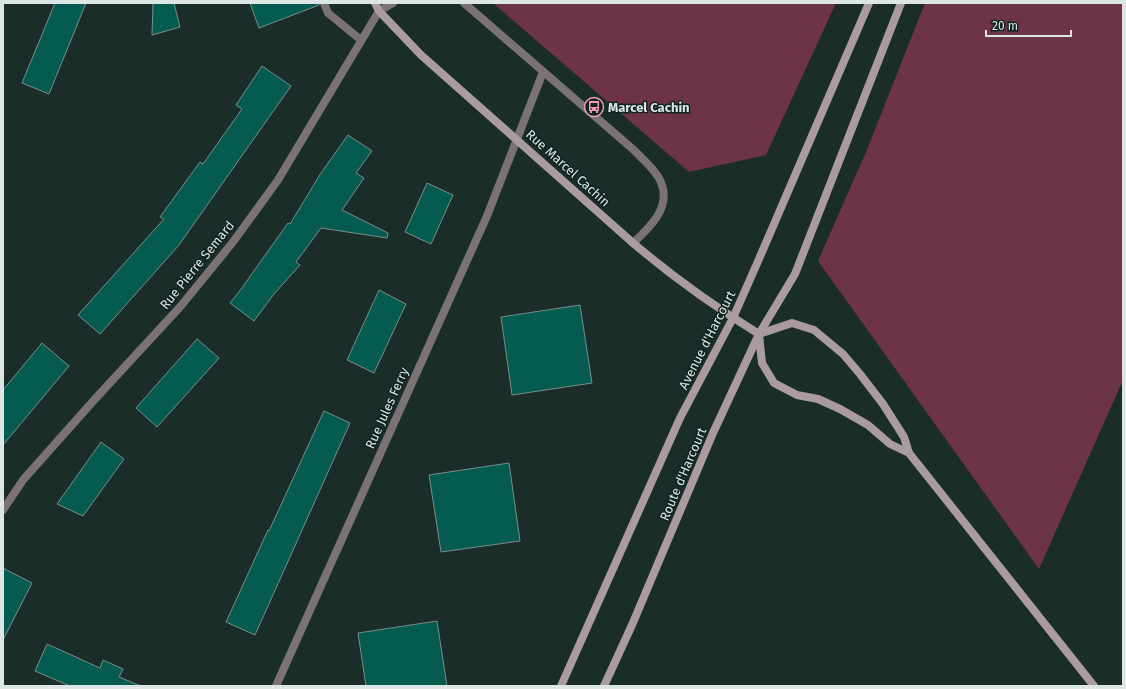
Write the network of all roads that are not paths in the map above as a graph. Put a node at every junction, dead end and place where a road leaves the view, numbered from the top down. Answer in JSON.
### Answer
{"nodes":[{"id":1,"x":324,"y":3,"type":"edge"},
{"id":2,"x":375,"y":3,"type":"edge"},
{"id":3,"x":393,"y":3,"type":"edge"},
{"id":4,"x":464,"y":3,"type":"edge"},
{"id":5,"x":869,"y":3,"type":"edge"},
{"id":6,"x":901,"y":3,"type":"edge"},
{"id":7,"x":379,"y":11,"type":"junction"},
{"id":8,"x":361,"y":40,"type":"junction"},
{"id":9,"x":543,"y":72,"type":"junction"},
{"id":10,"x":517,"y":139,"type":"junction"},
{"id":11,"x":633,"y":244,"type":"junction"},
{"id":12,"x":733,"y":318,"type":"junction"},
{"id":13,"x":759,"y":334,"type":"junction"},
{"id":14,"x":909,"y":453,"type":"junction"},
{"id":15,"x":3,"y":510,"type":"edge"},
{"id":16,"x":276,"y":686,"type":"edge"},
{"id":17,"x":561,"y":686,"type":"edge"},
{"id":18,"x":604,"y":686,"type":"edge"},
{"id":19,"x":1094,"y":686,"type":"edge"}],
"edges":[{"from":1,"to":8,"type":"street"},
{"from":2,"to":7,"type":"main road","name":"Rue Marcel Cachin"},
{"from":3,"to":7,"type":"street"},
{"from":4,"to":9,"type":"street"},
{"from":5,"to":12,"type":"main road","name":"Avenue d'Harcourt"},
{"from":6,"to":13,"type":"main road"},
{"from":7,"to":8,"type":"street","name":"Rue Pierre Semard"},
{"from":7,"to":10,"type":"main road","name":"Rue Marcel Cachin"},
{"from":8,"to":15,"type":"street","name":"Rue Pierre Semard"},
{"from":9,"to":10,"type":"street","name":"Rue Jules Ferry"},
{"from":9,"to":11,"type":"street"},
{"from":10,"to":11,"type":"main road","name":"Rue Marcel Cachin"},
{"from":10,"to":16,"type":"street","name":"Rue Jules Ferry"},
{"from":11,"to":12,"type":"main road","name":"Rue Marcel Cachin"},
{"from":12,"to":13,"type":"main road","name":"Rue Marcel Cachin"},
{"from":12,"to":17,"type":"main road","name":"Avenue d'Harcourt"},
{"from":13,"to":14,"type":"main road"},
{"from":13,"to":14,"type":"main road"},
{"from":13,"to":18,"type":"main road","name":"Route d'Harcourt"},
{"from":14,"to":19,"type":"main road"}]}
